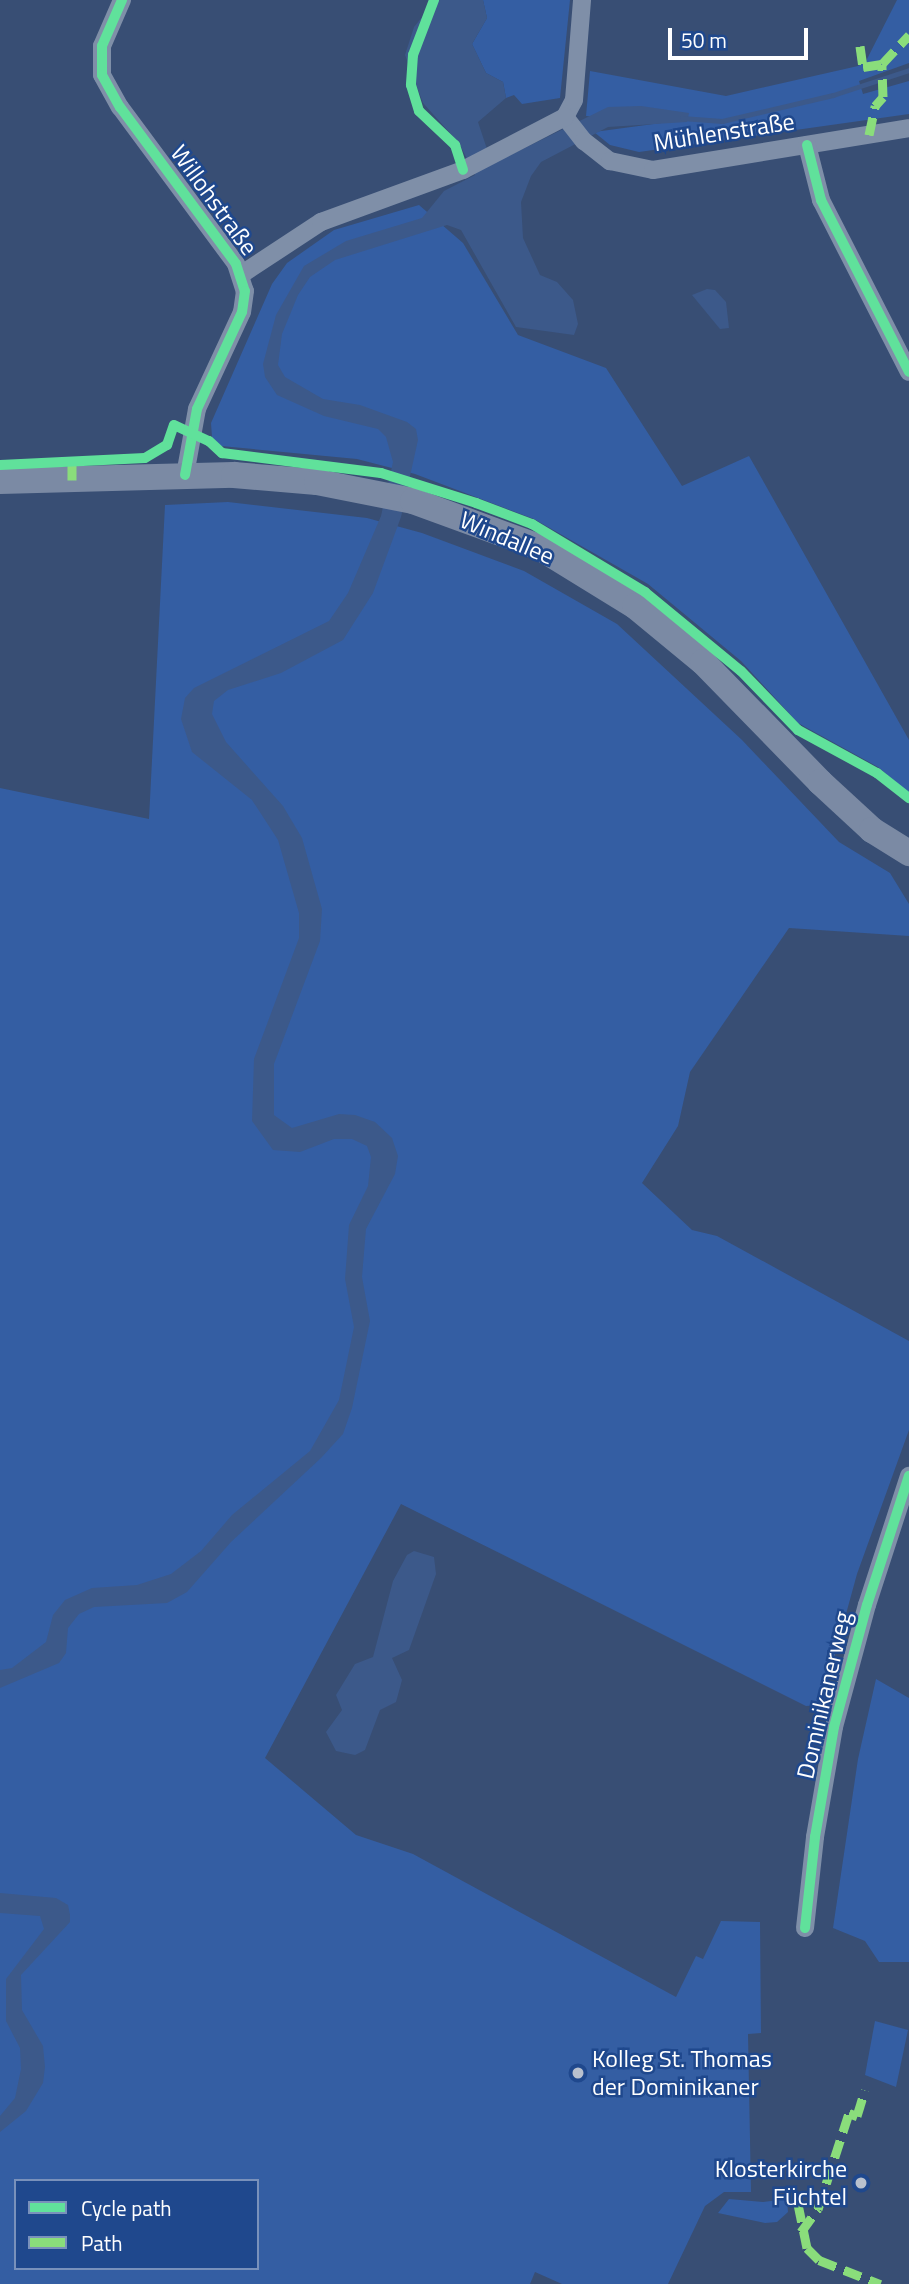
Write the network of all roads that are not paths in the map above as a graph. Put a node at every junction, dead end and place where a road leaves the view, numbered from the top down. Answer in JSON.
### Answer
{"nodes":[{"id":1,"x":122,"y":0,"type":"edge"},
{"id":2,"x":582,"y":0,"type":"edge"},
{"id":3,"x":568,"y":120,"type":"junction"},
{"id":4,"x":909,"y":128,"type":"edge"},
{"id":5,"x":807,"y":145,"type":"junction"},
{"id":6,"x":242,"y":274,"type":"junction"},
{"id":7,"x":909,"y":372,"type":"edge"},
{"id":8,"x":186,"y":475,"type":"junction"},
{"id":9,"x":0,"y":481,"type":"edge"},
{"id":10,"x":909,"y":853,"type":"edge"},
{"id":11,"x":909,"y":1476,"type":"edge"},
{"id":12,"x":805,"y":1928,"type":"dead end"}],
"edges":[{"from":1,"to":6,"type":"street","name":"Willohstraße"},
{"from":2,"to":3,"type":"street"},
{"from":3,"to":5,"type":"street","name":"Mühlenstraße"},
{"from":3,"to":6,"type":"street"},
{"from":4,"to":5,"type":"street","name":"Mühlenstraße"},
{"from":5,"to":7,"type":"street"},
{"from":6,"to":8,"type":"street","name":"Willohstraße"},
{"from":8,"to":9,"type":"main road","name":"Windallee"},
{"from":8,"to":10,"type":"main road","name":"Windallee"},
{"from":11,"to":12,"type":"street","name":"Dominikanerweg"}]}
